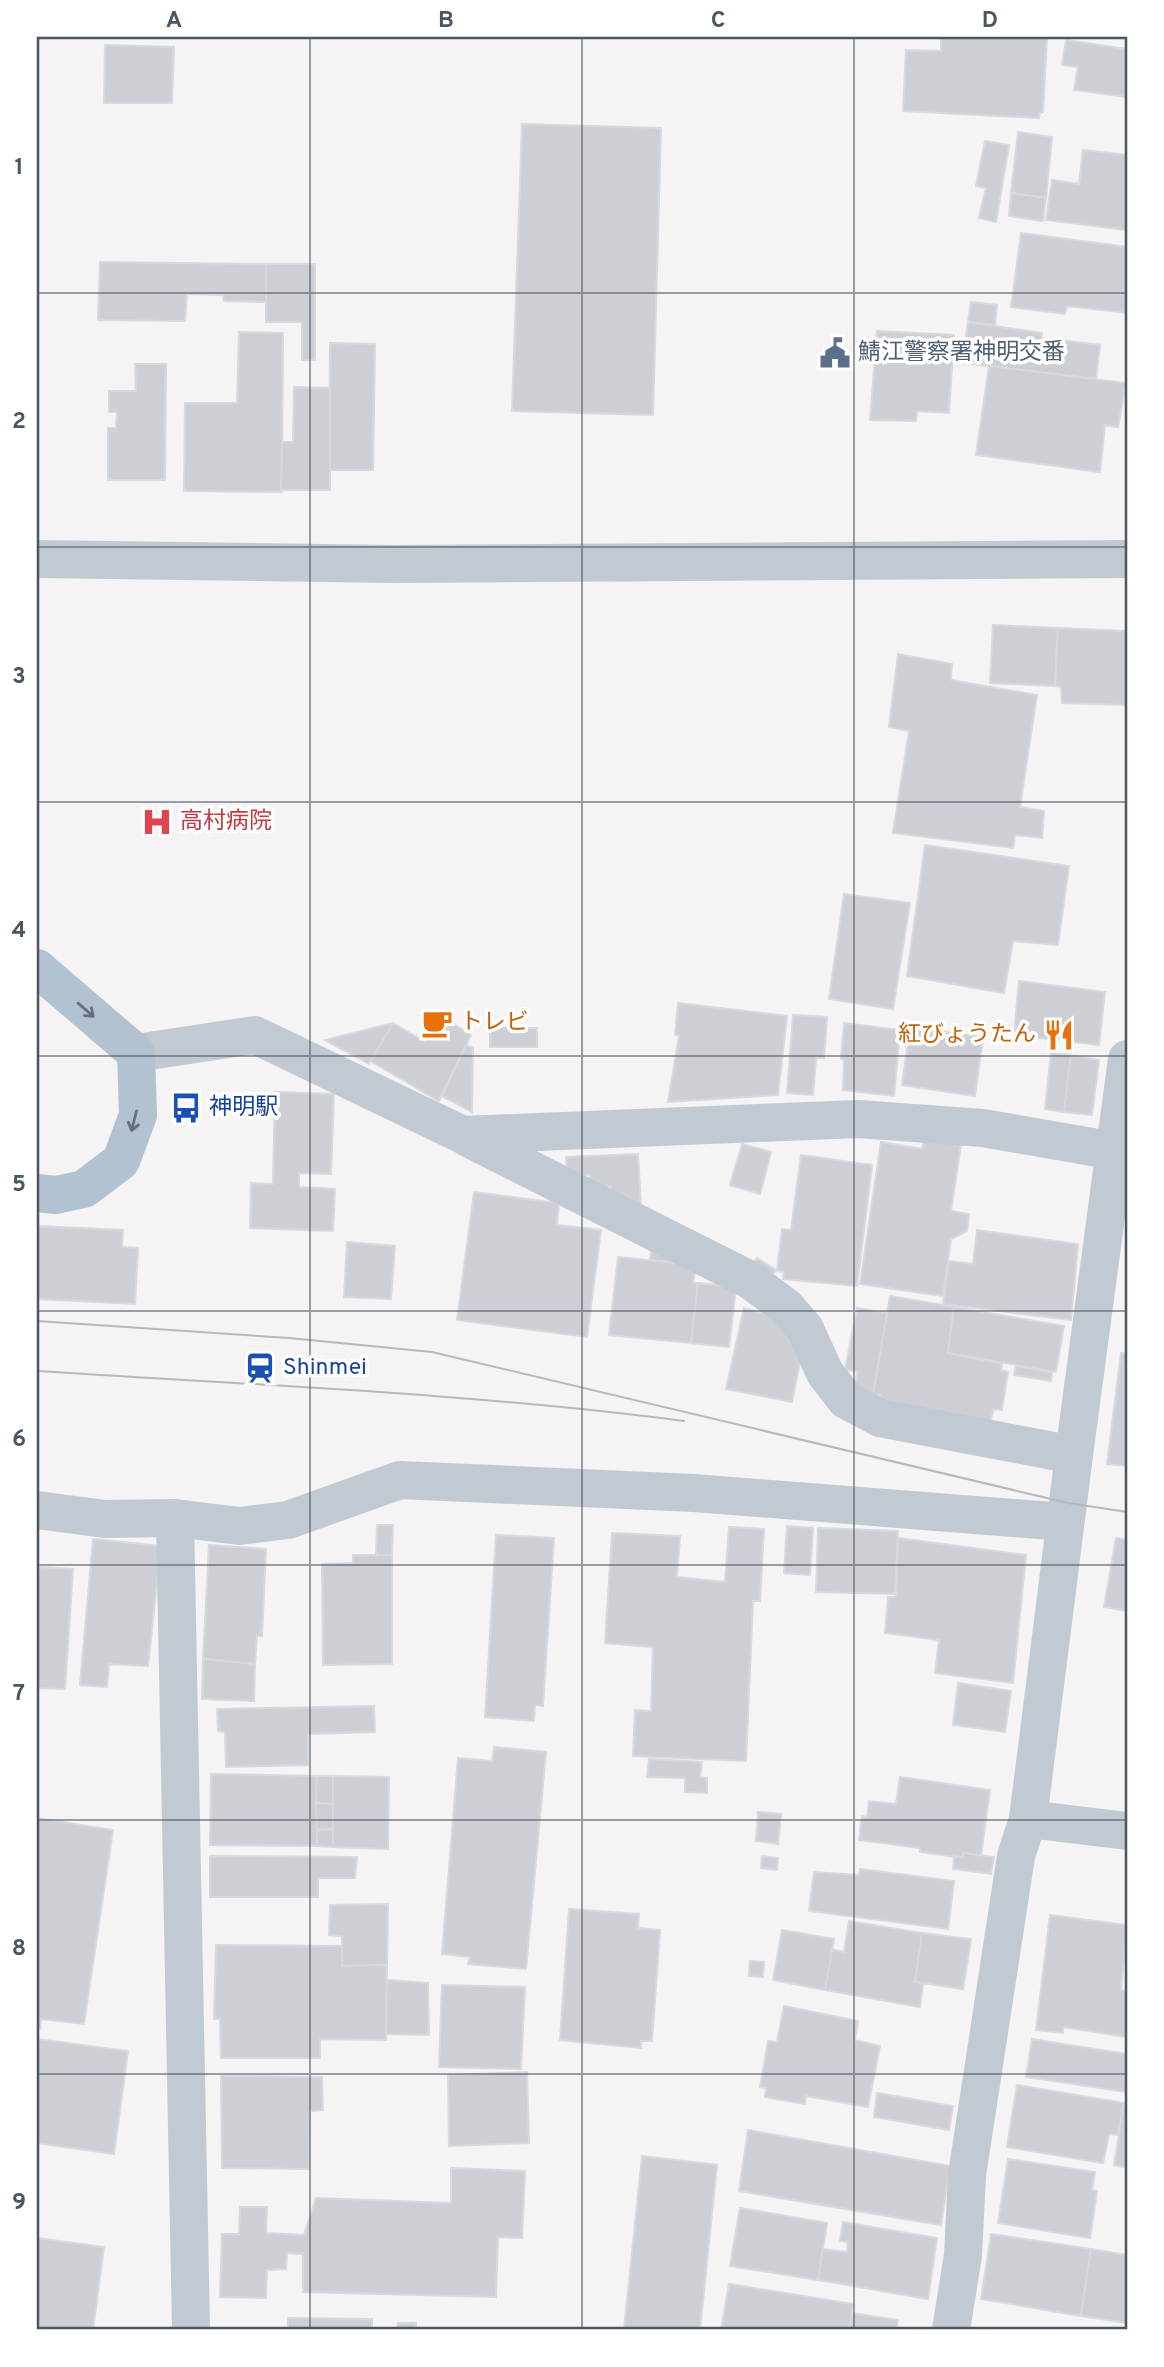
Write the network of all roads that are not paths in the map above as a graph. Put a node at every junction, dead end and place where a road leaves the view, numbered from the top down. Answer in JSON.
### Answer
{"nodes":[{"id":1,"x":37,"y":559,"type":"edge"},
{"id":2,"x":1127,"y":559,"type":"edge"},
{"id":3,"x":37,"y":968,"type":"edge"},
{"id":4,"x":136,"y":1053,"type":"junction"},
{"id":5,"x":1127,"y":1061,"type":"edge"},
{"id":6,"x":463,"y":1135,"type":"junction"},
{"id":7,"x":1115,"y":1150,"type":"junction"},
{"id":8,"x":37,"y":1193,"type":"edge"},
{"id":9,"x":1074,"y":1455,"type":"junction"},
{"id":10,"x":37,"y":1510,"type":"edge"},
{"id":11,"x":176,"y":1518,"type":"junction"},
{"id":12,"x":1065,"y":1522,"type":"junction"},
{"id":13,"x":1028,"y":1819,"type":"junction"},
{"id":14,"x":1127,"y":1831,"type":"edge"},
{"id":15,"x":191,"y":2330,"type":"edge"},
{"id":16,"x":951,"y":2330,"type":"edge"}],
"edges":[{"from":1,"to":2,"type":"street"},
{"from":3,"to":4,"type":"main road","one_way":true},
{"from":4,"to":6,"type":"street"},
{"from":4,"to":8,"type":"main road","one_way":true},
{"from":5,"to":7,"type":"street"},
{"from":6,"to":7,"type":"street"},
{"from":6,"to":9,"type":"street"},
{"from":7,"to":9,"type":"street"},
{"from":9,"to":12,"type":"street"},
{"from":10,"to":11,"type":"street"},
{"from":11,"to":12,"type":"street"},
{"from":11,"to":15,"type":"street"},
{"from":12,"to":13,"type":"street"},
{"from":13,"to":14,"type":"street"},
{"from":13,"to":16,"type":"street"}]}
